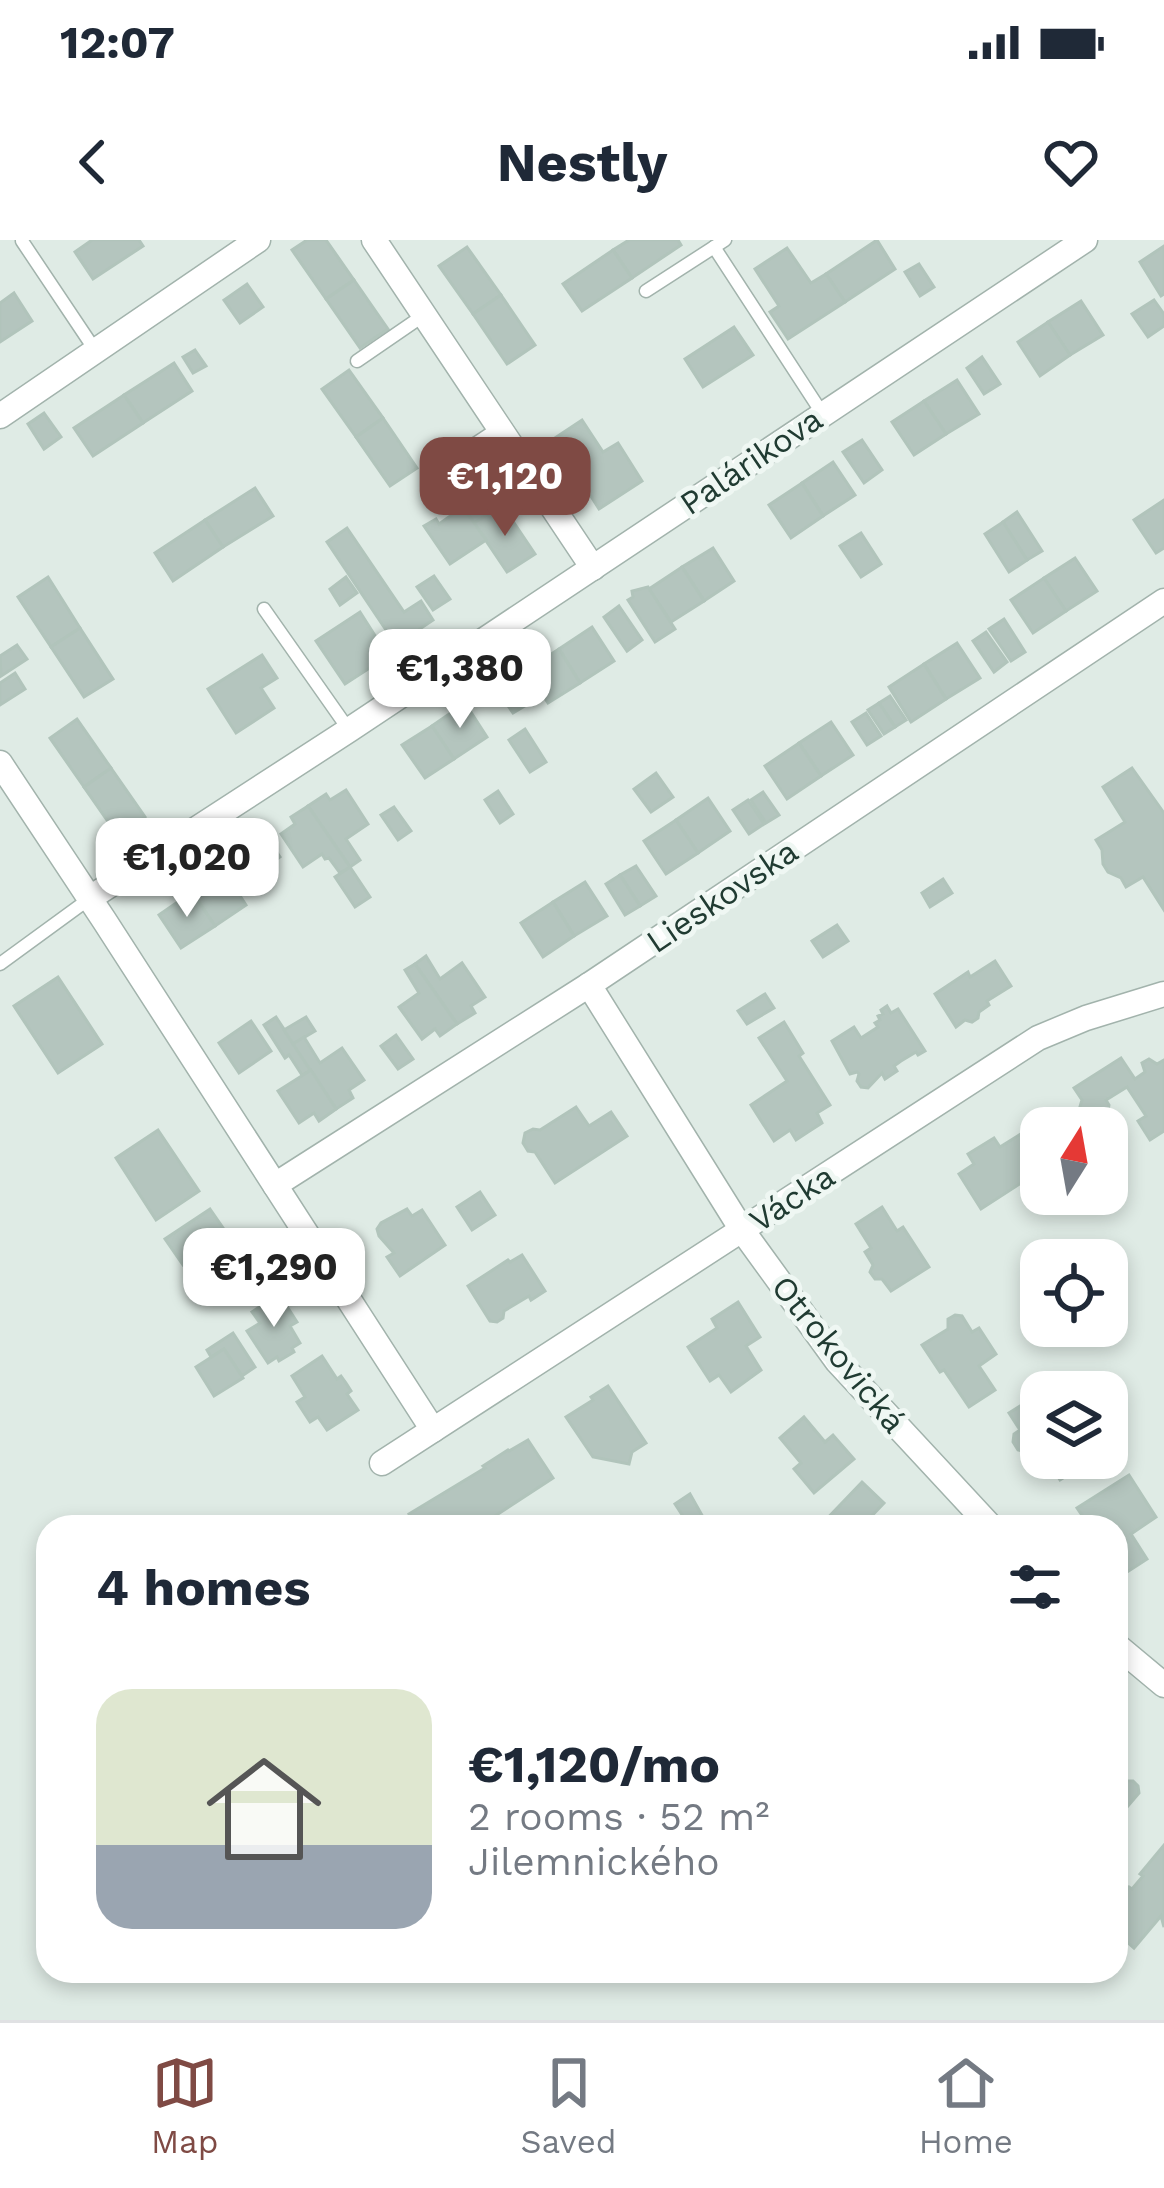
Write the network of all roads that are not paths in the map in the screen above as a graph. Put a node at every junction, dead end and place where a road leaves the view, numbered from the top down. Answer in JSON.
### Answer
{"nodes":[{"id":1,"x":258,"y":240,"type":"edge"},
{"id":2,"x":374,"y":240,"type":"edge"},
{"id":3,"x":1084,"y":240,"type":"edge"},
{"id":4,"x":22,"y":242,"type":"edge"},
{"id":5,"x":720,"y":243,"type":"edge"},
{"id":6,"x":646,"y":291,"type":"dead end"},
{"id":7,"x":424,"y":315,"type":"junction"},
{"id":8,"x":96,"y":351,"type":"junction"},
{"id":9,"x":358,"y":361,"type":"dead end"},
{"id":10,"x":822,"y":413,"type":"junction"},
{"id":11,"x":0,"y":416,"type":"edge"},
{"id":12,"x":499,"y":427,"type":"junction"},
{"id":13,"x":440,"y":467,"type":"dead end"},
{"id":14,"x":593,"y":568,"type":"junction"},
{"id":15,"x":1164,"y":601,"type":"edge"},
{"id":16,"x":264,"y":609,"type":"dead end"},
{"id":17,"x":349,"y":730,"type":"junction"},
{"id":18,"x":0,"y":763,"type":"edge"},
{"id":19,"x":90,"y":898,"type":"junction"},
{"id":20,"x":0,"y":964,"type":"edge"},
{"id":21,"x":589,"y":985,"type":"junction"},
{"id":22,"x":1164,"y":994,"type":"edge"},
{"id":23,"x":275,"y":1185,"type":"junction"},
{"id":24,"x":742,"y":1230,"type":"junction"},
{"id":25,"x":433,"y":1430,"type":"junction"},
{"id":26,"x":382,"y":1462,"type":"dead end"},
{"id":27,"x":980,"y":1515,"type":"edge"},
{"id":28,"x":1128,"y":1655,"type":"edge"},
{"id":29,"x":1164,"y":1685,"type":"edge"}],
"edges":[{"from":1,"to":8,"type":"street"},
{"from":2,"to":7,"type":"street"},
{"from":3,"to":10,"type":"street","name":"Palárikova"},
{"from":4,"to":8,"type":"lane"},
{"from":5,"to":6,"type":"lane"},
{"from":5,"to":10,"type":"lane"},
{"from":7,"to":9,"type":"lane"},
{"from":7,"to":12,"type":"street"},
{"from":8,"to":11,"type":"street"},
{"from":10,"to":14,"type":"street","name":"Palárikova"},
{"from":12,"to":13,"type":"lane"},
{"from":12,"to":14,"type":"street"},
{"from":14,"to":17,"type":"street","name":"Palárikova"},
{"from":15,"to":21,"type":"street","name":"Lieskovska"},
{"from":16,"to":17,"type":"lane"},
{"from":17,"to":19,"type":"street","name":"Palárikova"},
{"from":18,"to":19,"type":"street"},
{"from":19,"to":20,"type":"lane","name":"Palárikova"},
{"from":19,"to":23,"type":"street"},
{"from":21,"to":23,"type":"street","name":"Lieskovska"},
{"from":21,"to":24,"type":"street","name":"Otrokovická"},
{"from":22,"to":24,"type":"street","name":"Vácka"},
{"from":23,"to":25,"type":"street"},
{"from":24,"to":25,"type":"street","name":"Vácka"},
{"from":24,"to":27,"type":"street","name":"Otrokovická"},
{"from":25,"to":26,"type":"street","name":"Vácka"},
{"from":28,"to":29,"type":"street"}]}
